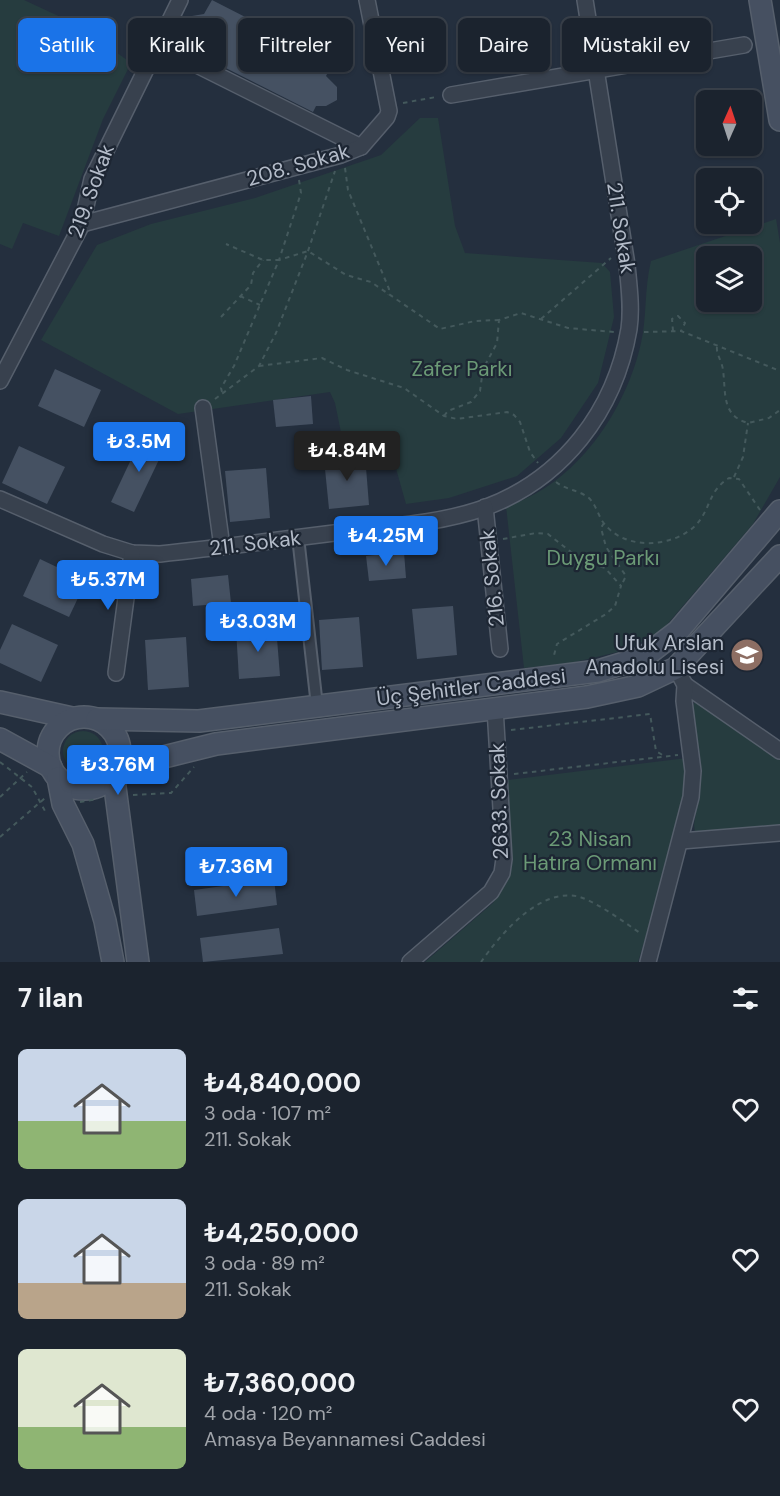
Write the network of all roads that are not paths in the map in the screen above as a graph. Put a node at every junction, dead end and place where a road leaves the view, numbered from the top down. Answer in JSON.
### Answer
{"nodes":[{"id":1,"x":180,"y":0,"type":"edge"},
{"id":2,"x":367,"y":0,"type":"edge"},
{"id":3,"x":585,"y":0,"type":"edge"},
{"id":4,"x":760,"y":0,"type":"edge"},
{"id":5,"x":171,"y":18,"type":"edge"},
{"id":6,"x":588,"y":18,"type":"edge"},
{"id":7,"x":744,"y":45,"type":"dead end"},
{"id":8,"x":711,"y":51,"type":"edge"},
{"id":9,"x":144,"y":72,"type":"edge"},
{"id":10,"x":211,"y":72,"type":"edge"},
{"id":11,"x":596,"y":72,"type":"joint"},
{"id":12,"x":451,"y":95,"type":"road end"},
{"id":13,"x":780,"y":120,"type":"edge"},
{"id":14,"x":361,"y":147,"type":"junction"},
{"id":15,"x":82,"y":224,"type":"junction"},
{"id":16,"x":0,"y":381,"type":"edge"},
{"id":17,"x":203,"y":408,"type":"road end"},
{"id":18,"x":0,"y":499,"type":"edge"},
{"id":19,"x":485,"y":507,"type":"junction"},
{"id":20,"x":777,"y":515,"type":"edge"},
{"id":21,"x":298,"y":537,"type":"junction"},
{"id":22,"x":222,"y":547,"type":"junction"},
{"id":23,"x":132,"y":553,"type":"junction"},
{"id":24,"x":780,"y":556,"type":"edge"},
{"id":25,"x":500,"y":649,"type":"dead end"},
{"id":26,"x":116,"y":673,"type":"dead end"},
{"id":27,"x":681,"y":676,"type":"junction"},
{"id":28,"x":0,"y":702,"type":"edge"},
{"id":29,"x":317,"y":706,"type":"junction"},
{"id":30,"x":495,"y":717,"type":"junction"},
{"id":31,"x":72,"y":718,"type":"junction"},
{"id":32,"x":97,"y":719,"type":"junction"},
{"id":33,"x":0,"y":738,"type":"edge"},
{"id":34,"x":780,"y":751,"type":"edge"},
{"id":35,"x":114,"y":771,"type":"junction"},
{"id":36,"x":52,"y":772,"type":"junction"},
{"id":37,"x":780,"y":833,"type":"edge"},
{"id":38,"x":681,"y":841,"type":"junction"},
{"id":39,"x":113,"y":962,"type":"edge"},
{"id":40,"x":138,"y":962,"type":"edge"},
{"id":41,"x":410,"y":962,"type":"edge"},
{"id":42,"x":648,"y":962,"type":"edge"}],
"edges":[{"from":1,"to":5,"type":"street","name":"219. Sokak"},
{"from":2,"to":14,"type":"street","name":"208. Sokak"},
{"from":3,"to":6,"type":"street","name":"211. Sokak"},
{"from":4,"to":13,"type":"main road"},
{"from":7,"to":8,"type":"street"},
{"from":9,"to":15,"type":"street","name":"219. Sokak"},
{"from":10,"to":14,"type":"street"},
{"from":11,"to":12,"type":"street"},
{"from":11,"to":19,"type":"street","name":"211. Sokak"},
{"from":14,"to":15,"type":"street","name":"208. Sokak"},
{"from":15,"to":16,"type":"street","name":"219. Sokak"},
{"from":17,"to":22,"type":"street"},
{"from":18,"to":23,"type":"street","name":"211. Sokak"},
{"from":19,"to":21,"type":"street","name":"211. Sokak"},
{"from":19,"to":25,"type":"street","name":"216. Sokak"},
{"from":20,"to":29,"type":"main road","name":"Üç Şehitler Caddesi"},
{"from":21,"to":22,"type":"street","name":"211. Sokak"},
{"from":21,"to":29,"type":"street"},
{"from":22,"to":23,"type":"street","name":"211. Sokak"},
{"from":23,"to":26,"type":"street"},
{"from":24,"to":27,"type":"main road","name":"Üç Şehitler Caddesi"},
{"from":27,"to":30,"type":"main road","name":"Üç Şehitler Caddesi"},
{"from":27,"to":34,"type":"street"},
{"from":27,"to":38,"type":"street"},
{"from":28,"to":31,"type":"main road"},
{"from":29,"to":32,"type":"main road","name":"Üç Şehitler Caddesi"},
{"from":30,"to":35,"type":"main road","name":"Üç Şehitler Caddesi"},
{"from":30,"to":41,"type":"street","name":"2633. Sokak"},
{"from":31,"to":32,"type":"main road"},
{"from":31,"to":36,"type":"main road"},
{"from":32,"to":35,"type":"main road"},
{"from":33,"to":36,"type":"main road"},
{"from":35,"to":36,"type":"main road"},
{"from":35,"to":40,"type":"main road"},
{"from":36,"to":39,"type":"main road"},
{"from":37,"to":38,"type":"street"},
{"from":38,"to":42,"type":"street"}]}
